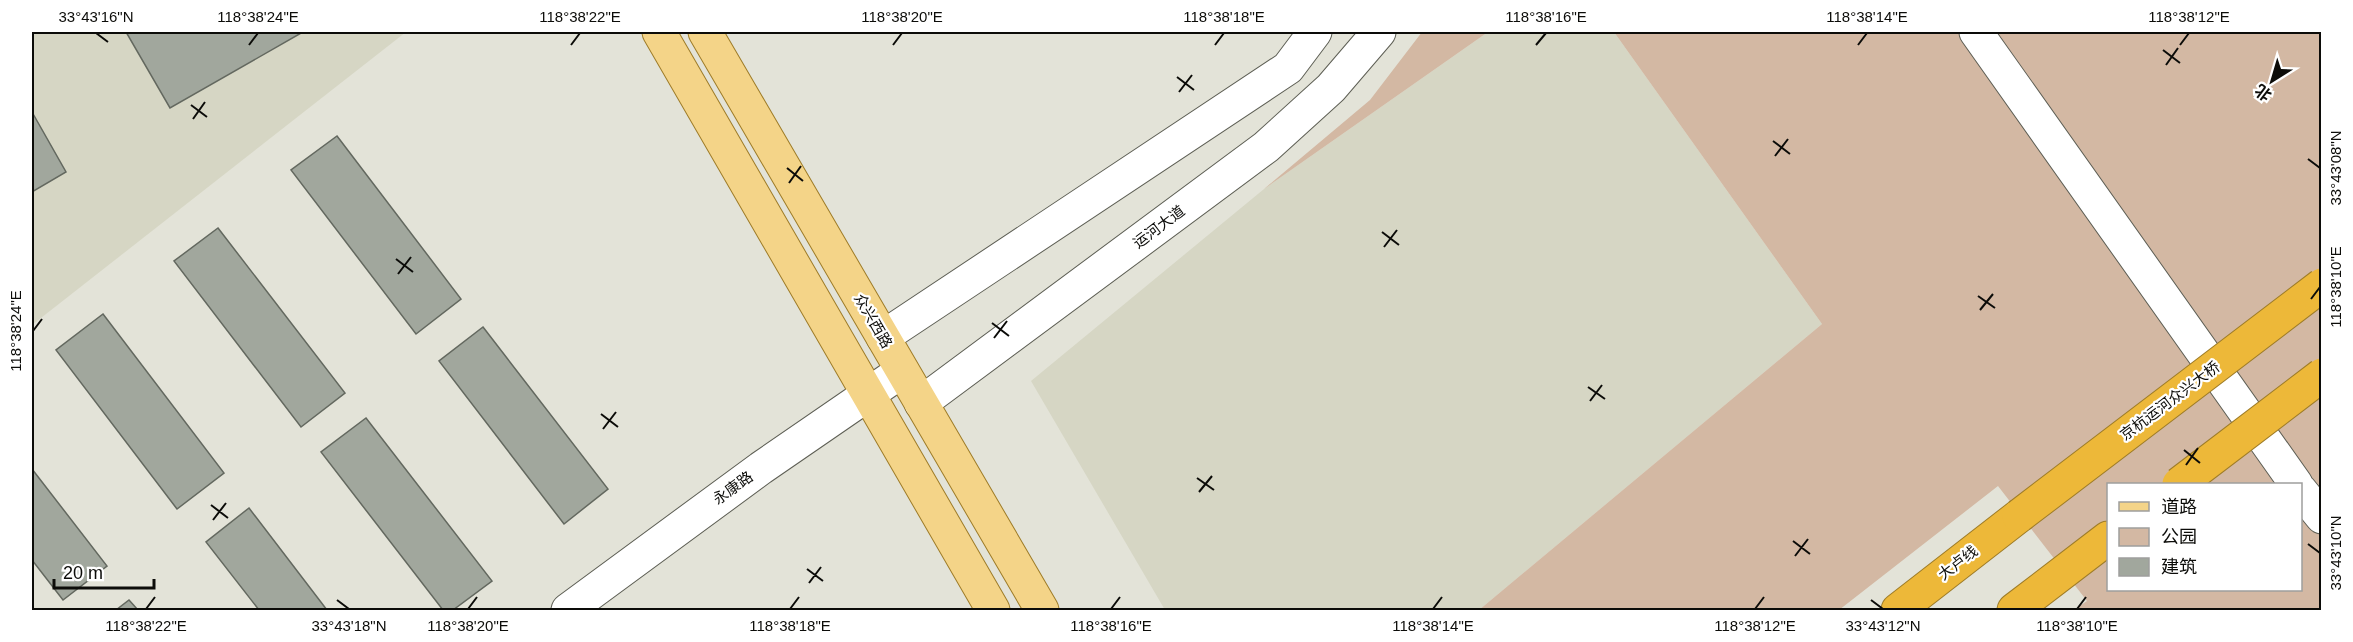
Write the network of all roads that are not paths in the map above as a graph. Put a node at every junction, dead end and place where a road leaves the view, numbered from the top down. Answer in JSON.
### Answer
{"nodes":[{"id":1,"x":659,"y":32,"type":"edge"},
{"id":2,"x":705,"y":32,"type":"edge"},
{"id":3,"x":1315,"y":32,"type":"edge"},
{"id":4,"x":1379,"y":32,"type":"edge"},
{"id":5,"x":1976,"y":32,"type":"edge"},
{"id":6,"x":2322,"y":285,"type":"edge"},
{"id":7,"x":883,"y":337,"type":"junction"},
{"id":8,"x":902,"y":371,"type":"junction"},
{"id":9,"x":2322,"y":375,"type":"edge"},
{"id":10,"x":868,"y":394,"type":"junction"},
{"id":11,"x":921,"y":403,"type":"junction"},
{"id":12,"x":2180,"y":483,"type":"edge"},
{"id":13,"x":2295,"y":483,"type":"edge"},
{"id":14,"x":2302,"y":491,"type":"edge"},
{"id":15,"x":2019,"y":516,"type":"joint"},
{"id":16,"x":2322,"y":517,"type":"edge"},
{"id":17,"x":2107,"y":540,"type":"edge"},
{"id":18,"x":568,"y":610,"type":"edge"},
{"id":19,"x":993,"y":610,"type":"edge"},
{"id":20,"x":1042,"y":610,"type":"edge"},
{"id":21,"x":1898,"y":610,"type":"edge"},
{"id":22,"x":2014,"y":610,"type":"edge"}],
"edges":[{"from":1,"to":10,"type":"main road"},
{"from":2,"to":7,"type":"main road","name":"众兴西路"},
{"from":3,"to":7,"type":"street"},
{"from":4,"to":11,"type":"street","name":"运河大道"},
{"from":5,"to":13,"type":"street"},
{"from":6,"to":15,"type":"highway","name":"京杭运河众兴大桥","bridge":true},
{"from":7,"to":8,"type":"main road","name":"众兴西路"},
{"from":8,"to":10,"type":"street","name":"永康路"},
{"from":8,"to":11,"type":"main road","name":"众兴西路"},
{"from":9,"to":12,"type":"highway","bridge":true},
{"from":10,"to":18,"type":"street","name":"永康路"},
{"from":10,"to":19,"type":"main road"},
{"from":11,"to":20,"type":"main road","name":"众兴西路"},
{"from":14,"to":16,"type":"street"},
{"from":15,"to":21,"type":"highway","name":"大卢线"},
{"from":17,"to":22,"type":"highway"}]}
